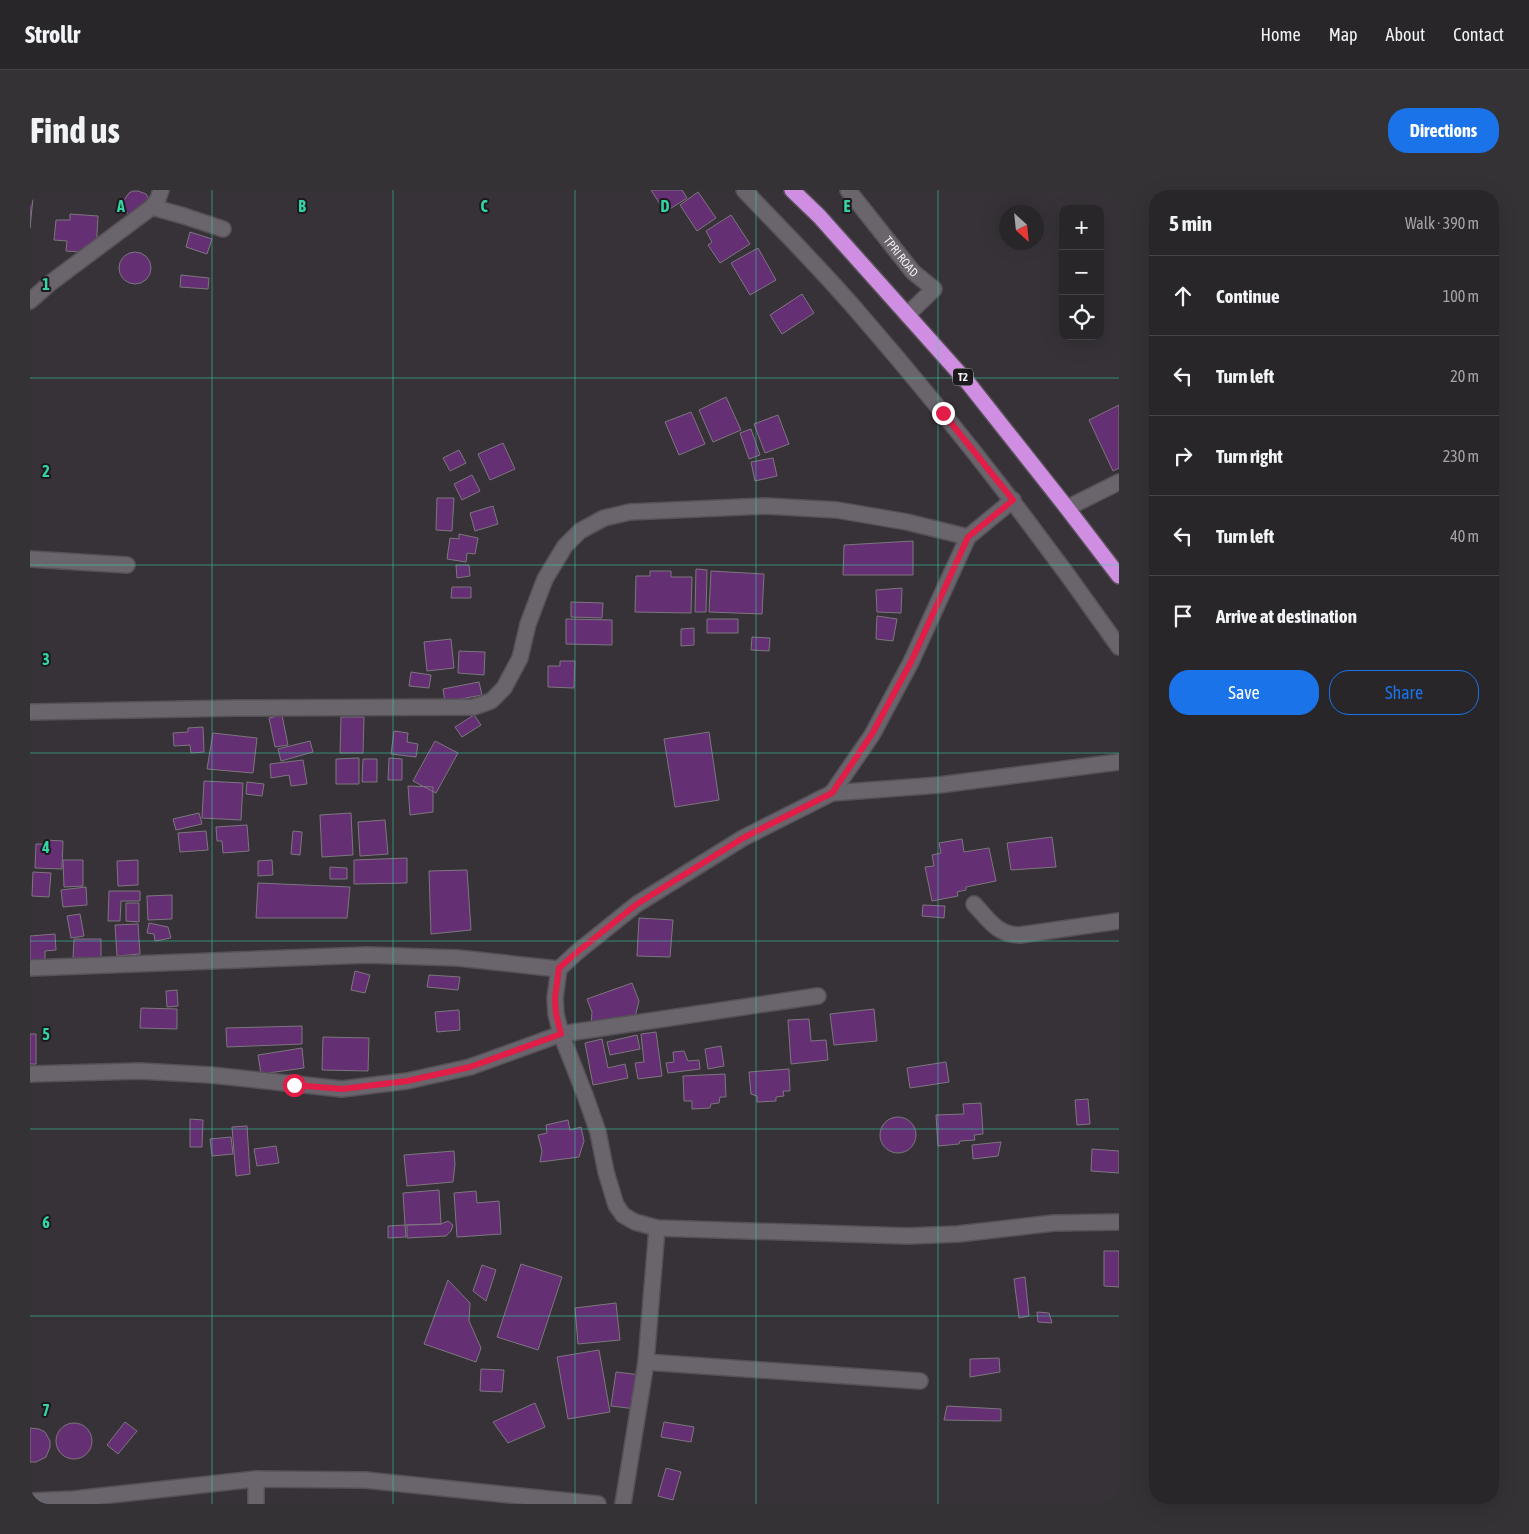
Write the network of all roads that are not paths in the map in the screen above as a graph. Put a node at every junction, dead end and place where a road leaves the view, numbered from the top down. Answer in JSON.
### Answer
{"nodes":[{"id":1,"x":161,"y":190,"type":"edge"},
{"id":2,"x":744,"y":190,"type":"edge"},
{"id":3,"x":792,"y":190,"type":"edge"},
{"id":4,"x":806,"y":190,"type":"edge"},
{"id":5,"x":848,"y":190,"type":"edge"},
{"id":6,"x":152,"y":208,"type":"junction"},
{"id":7,"x":819,"y":216,"type":"junction"},
{"id":8,"x":223,"y":229,"type":"dead end"},
{"id":9,"x":30,"y":302,"type":"edge"},
{"id":10,"x":907,"y":315,"type":"junction"},
{"id":11,"x":1119,"y":482,"type":"edge"},
{"id":12,"x":1013,"y":500,"type":"junction"},
{"id":13,"x":1067,"y":508,"type":"junction"},
{"id":14,"x":968,"y":537,"type":"junction"},
{"id":15,"x":30,"y":559,"type":"edge"},
{"id":16,"x":127,"y":565,"type":"dead end"},
{"id":17,"x":1119,"y":576,"type":"edge"},
{"id":18,"x":1119,"y":647,"type":"edge"},
{"id":19,"x":30,"y":712,"type":"edge"},
{"id":20,"x":1119,"y":762,"type":"edge"},
{"id":21,"x":832,"y":793,"type":"junction"},
{"id":22,"x":974,"y":904,"type":"dead end"},
{"id":23,"x":1119,"y":921,"type":"edge"},
{"id":24,"x":30,"y":968,"type":"edge"},
{"id":25,"x":559,"y":968,"type":"junction"},
{"id":26,"x":818,"y":996,"type":"dead end"},
{"id":27,"x":561,"y":1034,"type":"junction"},
{"id":28,"x":30,"y":1074,"type":"edge"},
{"id":29,"x":1119,"y":1222,"type":"edge"},
{"id":30,"x":657,"y":1228,"type":"junction"},
{"id":31,"x":646,"y":1362,"type":"junction"},
{"id":32,"x":920,"y":1381,"type":"dead end"},
{"id":33,"x":256,"y":1479,"type":"junction"},
{"id":34,"x":30,"y":1501,"type":"edge"},
{"id":35,"x":256,"y":1504,"type":"edge"},
{"id":36,"x":598,"y":1504,"type":"edge"},
{"id":37,"x":623,"y":1504,"type":"edge"}],
"edges":[{"from":1,"to":6,"type":"street"},
{"from":2,"to":12,"type":"street"},
{"from":3,"to":7,"type":"highway","number":"T2"},
{"from":4,"to":7,"type":"highway"},
{"from":5,"to":10,"type":"street","name":"TPRI ROAD"},
{"from":6,"to":8,"type":"street"},
{"from":6,"to":9,"type":"street"},
{"from":7,"to":10,"type":"highway","number":"T2"},
{"from":10,"to":13,"type":"highway","number":"T2"},
{"from":11,"to":13,"type":"street"},
{"from":12,"to":14,"type":"street"},
{"from":12,"to":18,"type":"street"},
{"from":13,"to":17,"type":"highway","number":"T2"},
{"from":14,"to":19,"type":"street"},
{"from":14,"to":21,"type":"street"},
{"from":15,"to":16,"type":"street"},
{"from":20,"to":21,"type":"street"},
{"from":21,"to":25,"type":"street"},
{"from":22,"to":23,"type":"street"},
{"from":24,"to":25,"type":"street"},
{"from":25,"to":27,"type":"street"},
{"from":26,"to":27,"type":"street"},
{"from":27,"to":28,"type":"street"},
{"from":27,"to":30,"type":"street"},
{"from":29,"to":30,"type":"street"},
{"from":30,"to":31,"type":"street"},
{"from":31,"to":32,"type":"street"},
{"from":31,"to":37,"type":"street"},
{"from":33,"to":34,"type":"street"},
{"from":33,"to":35,"type":"street"},
{"from":33,"to":36,"type":"street"}]}
